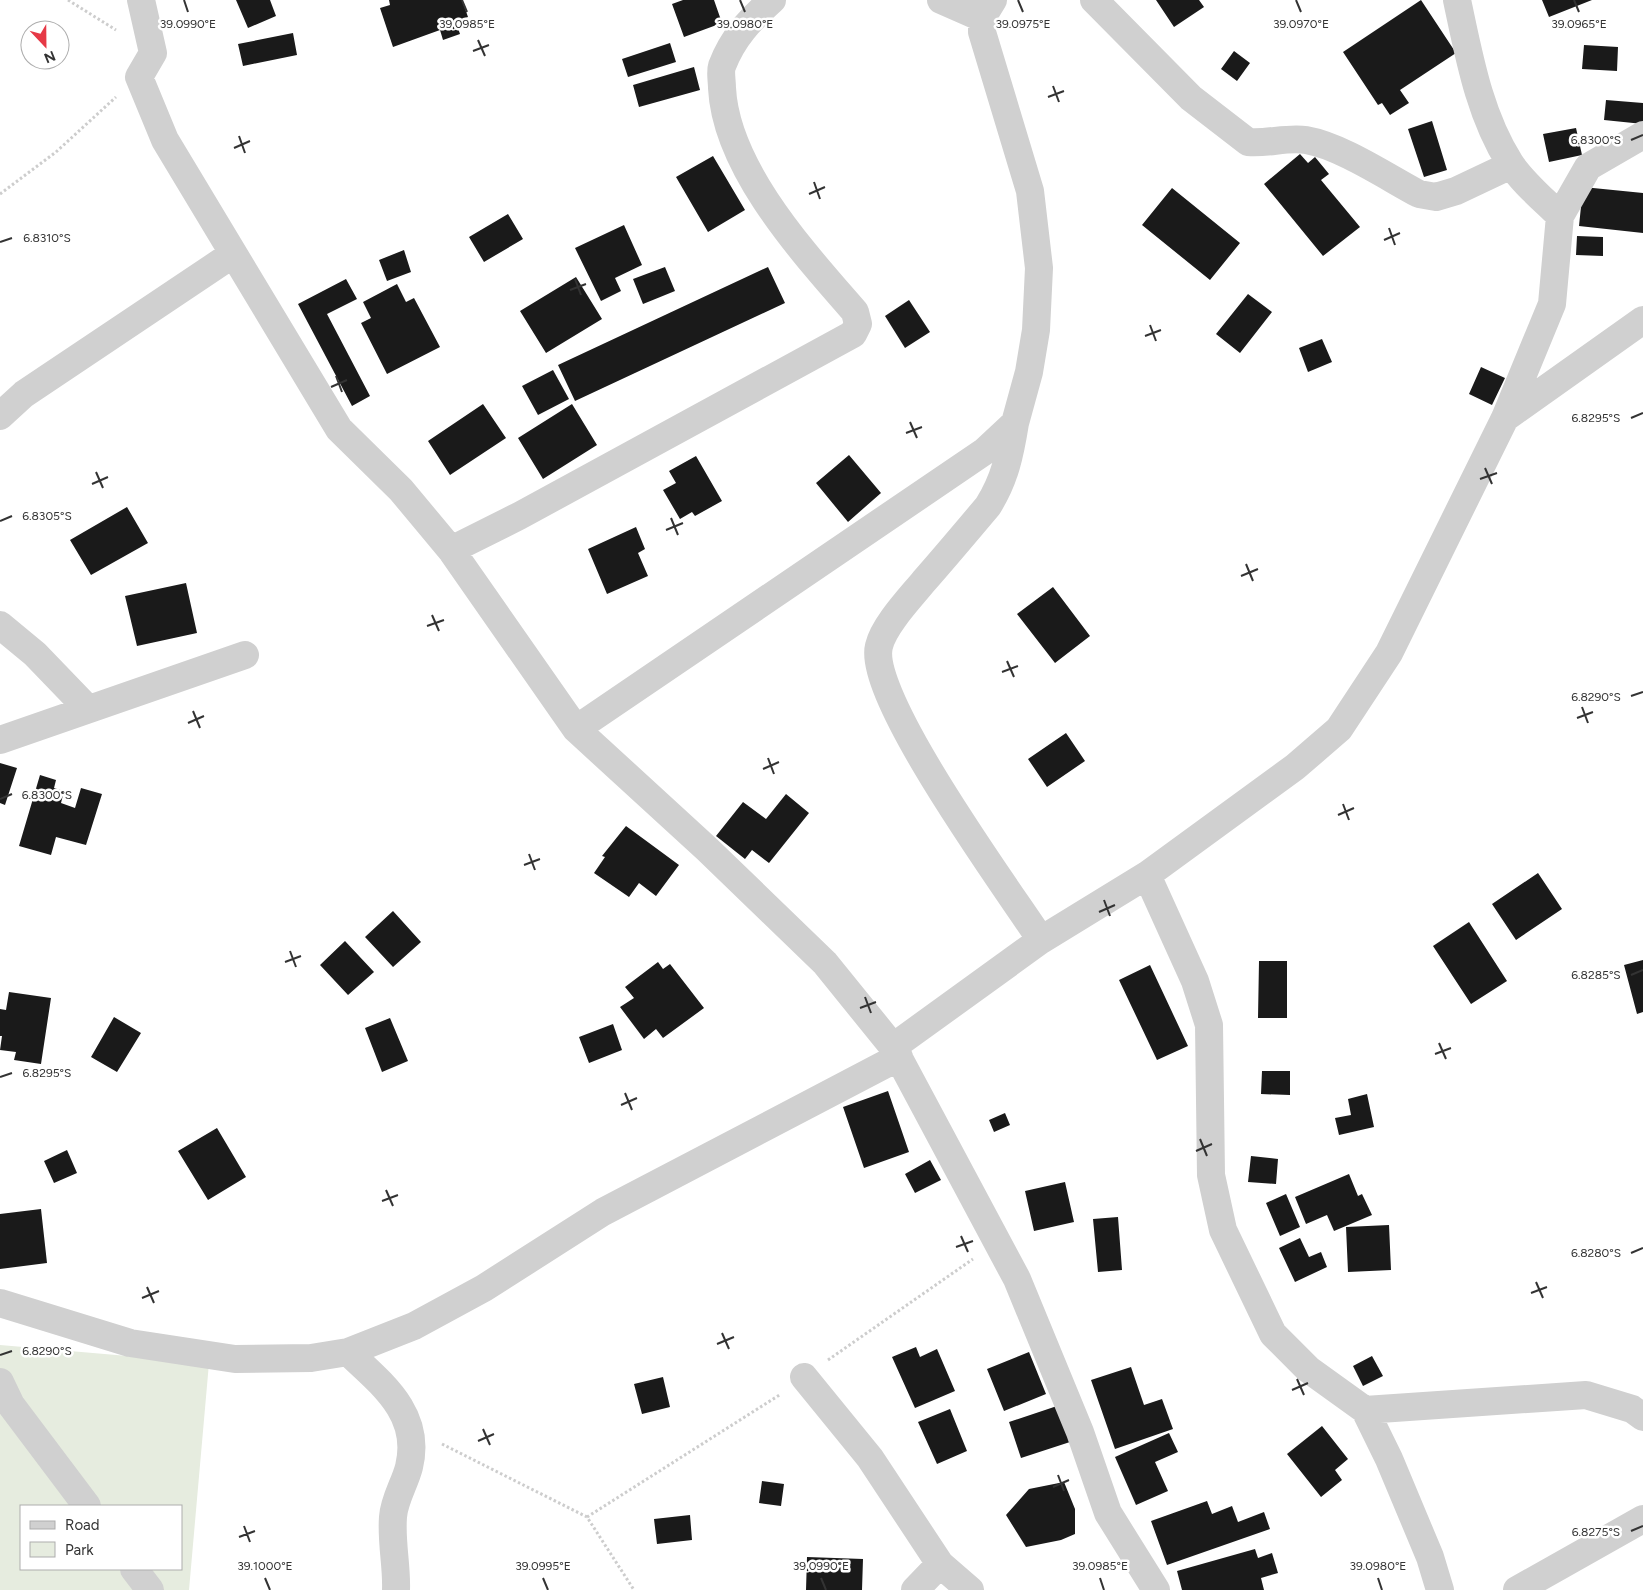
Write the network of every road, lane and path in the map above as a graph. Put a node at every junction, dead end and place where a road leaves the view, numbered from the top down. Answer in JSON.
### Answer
{"nodes":[{"id":1,"x":68,"y":0,"type":"edge"},
{"id":2,"x":141,"y":0,"type":"edge"},
{"id":3,"x":772,"y":0,"type":"edge"},
{"id":4,"x":941,"y":0,"type":"edge"},
{"id":5,"x":1094,"y":0,"type":"edge"},
{"id":6,"x":1457,"y":0,"type":"edge"},
{"id":7,"x":988,"y":9,"type":"edge"},
{"id":8,"x":153,"y":53,"type":"junction"},
{"id":9,"x":139,"y":77,"type":"junction"},
{"id":10,"x":1643,"y":135,"type":"edge"},
{"id":11,"x":1512,"y":165,"type":"junction"},
{"id":12,"x":0,"y":194,"type":"edge"},
{"id":13,"x":1560,"y":216,"type":"junction"},
{"id":14,"x":234,"y":254,"type":"junction"},
{"id":15,"x":1643,"y":320,"type":"edge"},
{"id":16,"x":0,"y":416,"type":"edge"},
{"id":17,"x":1505,"y":418,"type":"junction"},
{"id":18,"x":1015,"y":423,"type":"junction"},
{"id":19,"x":452,"y":550,"type":"junction"},
{"id":20,"x":0,"y":624,"type":"edge"},
{"id":21,"x":245,"y":656,"type":"dead end"},
{"id":22,"x":88,"y":709,"type":"junction"},
{"id":23,"x":576,"y":729,"type":"junction"},
{"id":24,"x":0,"y":740,"type":"edge"},
{"id":25,"x":1147,"y":875,"type":"junction"},
{"id":26,"x":1042,"y":940,"type":"junction"},
{"id":27,"x":896,"y":1052,"type":"junction"},
{"id":28,"x":0,"y":1303,"type":"edge"},
{"id":29,"x":348,"y":1352,"type":"junction"},
{"id":30,"x":804,"y":1377,"type":"dead end"},
{"id":31,"x":0,"y":1382,"type":"edge"},
{"id":32,"x":1365,"y":1410,"type":"junction"},
{"id":33,"x":1643,"y":1417,"type":"edge"},
{"id":34,"x":436,"y":1439,"type":"dead end"},
{"id":35,"x":86,"y":1505,"type":"edge"},
{"id":36,"x":1643,"y":1519,"type":"edge"},
{"id":37,"x":940,"y":1564,"type":"junction"},
{"id":38,"x":135,"y":1570,"type":"edge"},
{"id":39,"x":150,"y":1590,"type":"edge"},
{"id":40,"x":396,"y":1590,"type":"edge"},
{"id":41,"x":634,"y":1590,"type":"edge"},
{"id":42,"x":915,"y":1590,"type":"edge"},
{"id":43,"x":970,"y":1590,"type":"edge"},
{"id":44,"x":1156,"y":1590,"type":"edge"},
{"id":45,"x":1440,"y":1590,"type":"edge"},
{"id":46,"x":1517,"y":1590,"type":"edge"}],
"edges":[{"from":1,"to":8,"type":"path"},
{"from":2,"to":8,"type":"street"},
{"from":3,"to":19,"type":"street"},
{"from":4,"to":7,"type":"street"},
{"from":5,"to":11,"type":"street"},
{"from":6,"to":11,"type":"street"},
{"from":7,"to":18,"type":"street"},
{"from":8,"to":9,"type":"street"},
{"from":9,"to":12,"type":"path"},
{"from":9,"to":14,"type":"street"},
{"from":10,"to":13,"type":"street"},
{"from":11,"to":13,"type":"street"},
{"from":13,"to":17,"type":"street"},
{"from":14,"to":16,"type":"street"},
{"from":14,"to":19,"type":"street"},
{"from":15,"to":17,"type":"street"},
{"from":17,"to":25,"type":"street"},
{"from":18,"to":23,"type":"street"},
{"from":18,"to":26,"type":"street"},
{"from":19,"to":23,"type":"street"},
{"from":20,"to":22,"type":"street"},
{"from":21,"to":22,"type":"street"},
{"from":22,"to":24,"type":"street"},
{"from":23,"to":27,"type":"street"},
{"from":25,"to":26,"type":"street"},
{"from":25,"to":32,"type":"street"},
{"from":26,"to":27,"type":"street"},
{"from":27,"to":29,"type":"street"},
{"from":27,"to":44,"type":"street"},
{"from":28,"to":29,"type":"street"},
{"from":29,"to":40,"type":"street"},
{"from":30,"to":37,"type":"street"},
{"from":31,"to":35,"type":"street"},
{"from":32,"to":33,"type":"street"},
{"from":32,"to":45,"type":"street"},
{"from":34,"to":41,"type":"path"},
{"from":36,"to":46,"type":"street"},
{"from":37,"to":42,"type":"street"},
{"from":37,"to":43,"type":"street"},
{"from":38,"to":39,"type":"street"}]}
